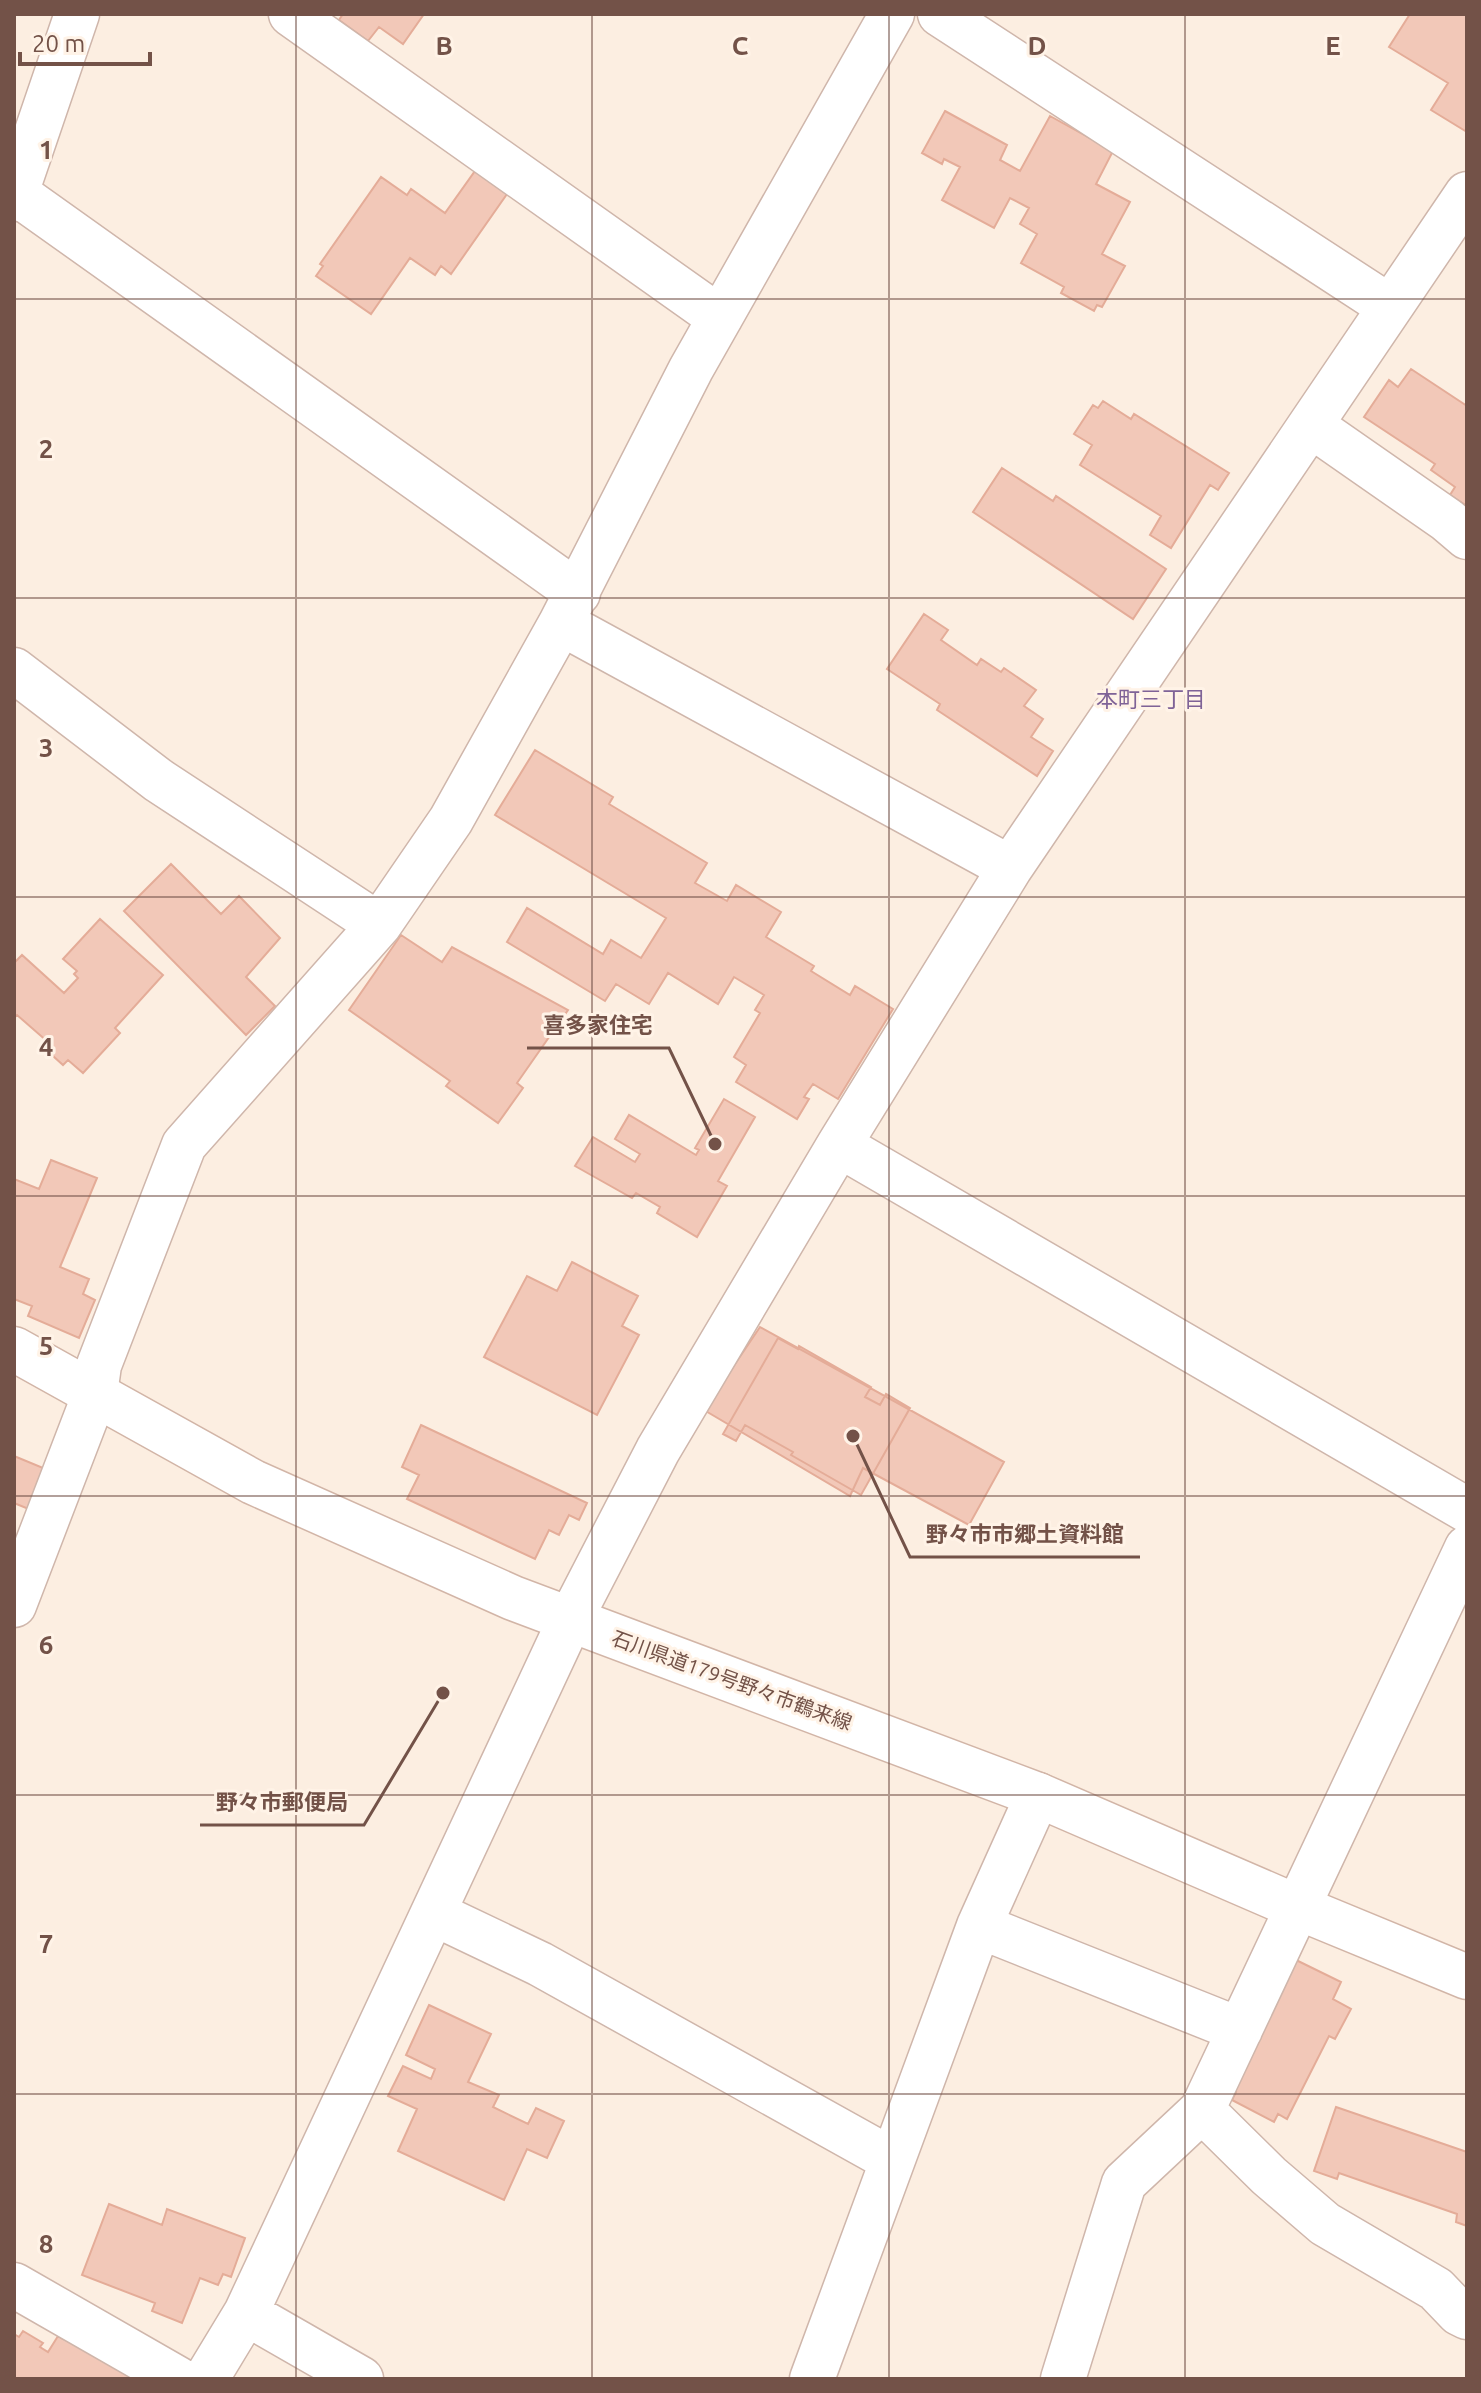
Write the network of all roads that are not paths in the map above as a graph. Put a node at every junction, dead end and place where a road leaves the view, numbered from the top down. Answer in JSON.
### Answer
{"nodes":[{"id":1,"x":77,"y":14,"type":"edge"},
{"id":2,"x":291,"y":14,"type":"edge"},
{"id":3,"x":940,"y":14,"type":"edge"},
{"id":4,"x":890,"y":15,"type":"edge"},
{"id":5,"x":1467,"y":194,"type":"edge"},
{"id":6,"x":15,"y":196,"type":"edge"},
{"id":7,"x":1390,"y":307,"type":"junction"},
{"id":8,"x":720,"y":318,"type":"junction"},
{"id":9,"x":1312,"y":426,"type":"junction"},
{"id":10,"x":1467,"y":537,"type":"edge"},
{"id":11,"x":570,"y":608,"type":"junction"},
{"id":12,"x":14,"y":670,"type":"edge"},
{"id":13,"x":1010,"y":868,"type":"junction"},
{"id":14,"x":379,"y":925,"type":"junction"},
{"id":15,"x":839,"y":1145,"type":"junction"},
{"id":16,"x":14,"y":1349,"type":"edge"},
{"id":17,"x":95,"y":1394,"type":"junction"},
{"id":18,"x":1467,"y":1510,"type":"edge"},
{"id":19,"x":1467,"y":1548,"type":"edge"},
{"id":20,"x":14,"y":1605,"type":"edge"},
{"id":21,"x":570,"y":1620,"type":"junction"},
{"id":22,"x":1038,"y":1795,"type":"junction"},
{"id":23,"x":1297,"y":1907,"type":"junction"},
{"id":24,"x":433,"y":1913,"type":"junction"},
{"id":25,"x":979,"y":1926,"type":"junction"},
{"id":26,"x":1467,"y":1977,"type":"edge"},
{"id":27,"x":1240,"y":2030,"type":"junction"},
{"id":28,"x":1202,"y":2110,"type":"junction"},
{"id":29,"x":892,"y":2160,"type":"junction"},
{"id":30,"x":14,"y":2285,"type":"edge"},
{"id":31,"x":246,"y":2313,"type":"junction"},
{"id":32,"x":1467,"y":2317,"type":"edge"},
{"id":33,"x":178,"y":2379,"type":"edge"},
{"id":34,"x":206,"y":2379,"type":"edge"},
{"id":35,"x":361,"y":2379,"type":"edge"},
{"id":36,"x":812,"y":2379,"type":"edge"},
{"id":37,"x":1063,"y":2379,"type":"edge"}],
"edges":[{"from":1,"to":6,"type":"street"},
{"from":2,"to":8,"type":"street"},
{"from":3,"to":7,"type":"street"},
{"from":4,"to":8,"type":"street"},
{"from":5,"to":7,"type":"street"},
{"from":6,"to":11,"type":"street"},
{"from":7,"to":9,"type":"street"},
{"from":8,"to":11,"type":"street"},
{"from":9,"to":10,"type":"street"},
{"from":9,"to":13,"type":"street"},
{"from":11,"to":13,"type":"street"},
{"from":11,"to":14,"type":"street"},
{"from":12,"to":14,"type":"street"},
{"from":13,"to":15,"type":"street"},
{"from":14,"to":17,"type":"street"},
{"from":15,"to":18,"type":"street"},
{"from":15,"to":21,"type":"street"},
{"from":16,"to":17,"type":"street","name":"石川県道179号野々市鶴来線"},
{"from":17,"to":20,"type":"street"},
{"from":17,"to":21,"type":"street","name":"石川県道179号野々市鶴来線"},
{"from":19,"to":23,"type":"street"},
{"from":21,"to":22,"type":"street","name":"石川県道179号野々市鶴来線"},
{"from":21,"to":24,"type":"street"},
{"from":22,"to":23,"type":"street","name":"石川県道179号野々市鶴来線"},
{"from":22,"to":25,"type":"street"},
{"from":23,"to":26,"type":"street","name":"石川県道179号野々市鶴来線"},
{"from":23,"to":27,"type":"street"},
{"from":24,"to":29,"type":"street"},
{"from":24,"to":31,"type":"street"},
{"from":25,"to":27,"type":"street"},
{"from":25,"to":29,"type":"street"},
{"from":27,"to":28,"type":"street"},
{"from":28,"to":32,"type":"street"},
{"from":28,"to":37,"type":"street"},
{"from":29,"to":36,"type":"street"},
{"from":30,"to":33,"type":"street"},
{"from":31,"to":34,"type":"street"},
{"from":31,"to":35,"type":"street"}]}
